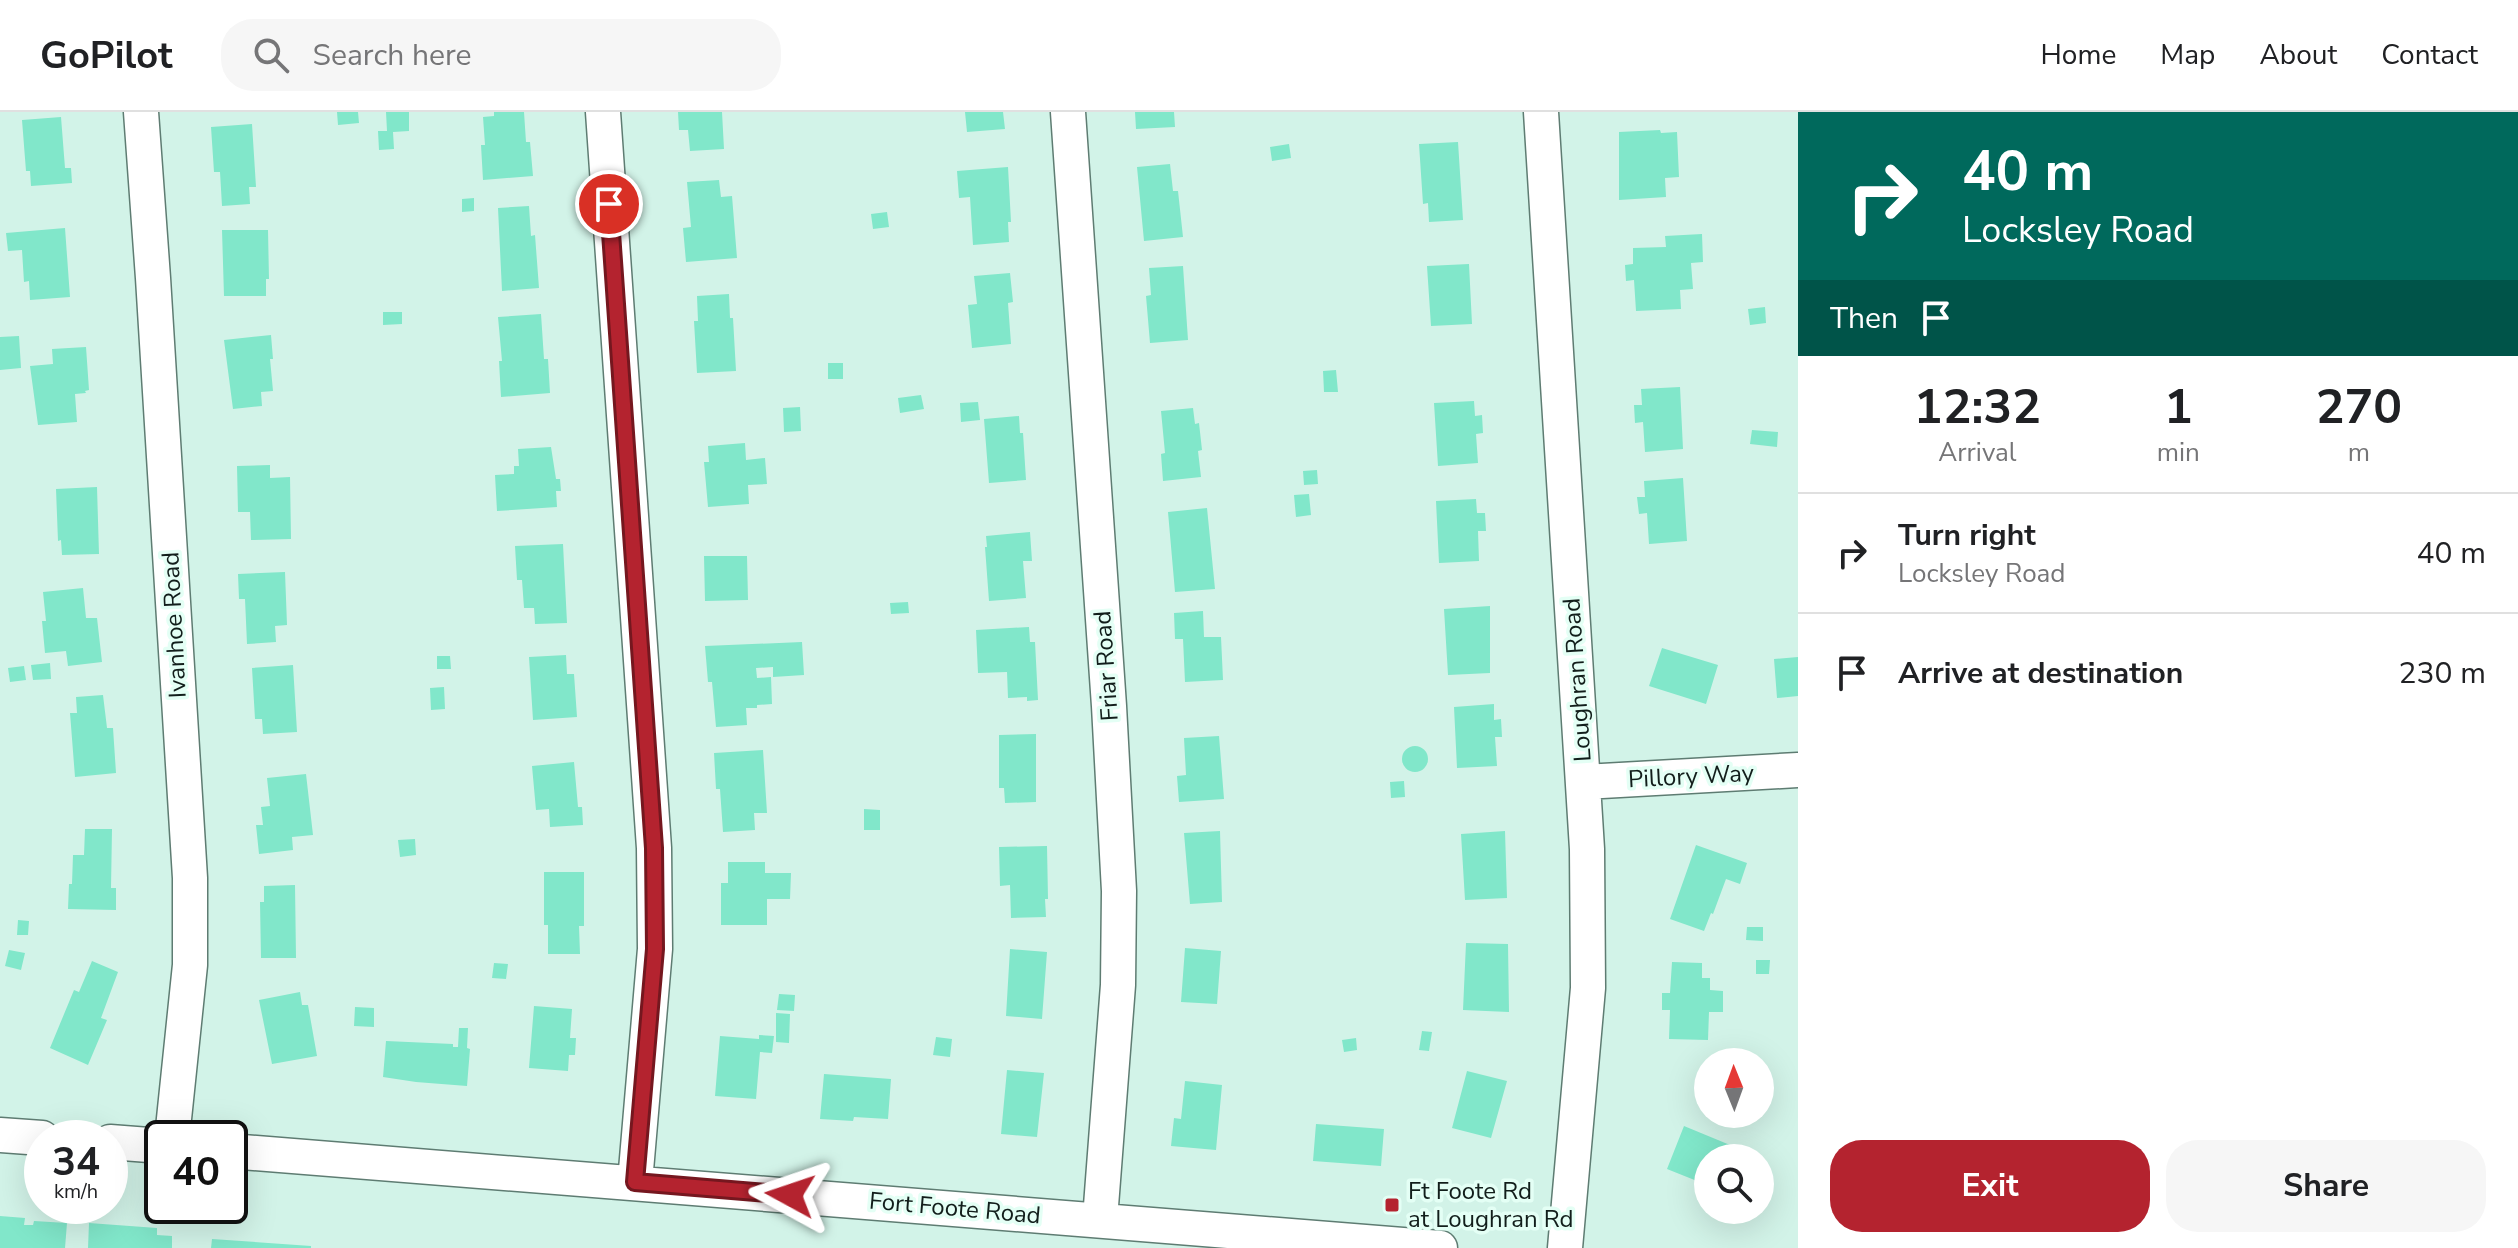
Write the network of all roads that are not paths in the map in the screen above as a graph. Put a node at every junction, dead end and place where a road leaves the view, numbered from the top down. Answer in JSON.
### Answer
{"nodes":[{"id":1,"x":141,"y":112,"type":"edge"},
{"id":2,"x":603,"y":112,"type":"edge"},
{"id":3,"x":1068,"y":112,"type":"edge"},
{"id":4,"x":1541,"y":112,"type":"edge"},
{"id":5,"x":1798,"y":770,"type":"edge"},
{"id":6,"x":1584,"y":782,"type":"junction"},
{"id":7,"x":174,"y":1120,"type":"edge"},
{"id":8,"x":0,"y":1135,"type":"edge"},
{"id":9,"x":24,"y":1137,"type":"edge"},
{"id":10,"x":248,"y":1152,"type":"edge"},
{"id":11,"x":635,"y":1182,"type":"junction"},
{"id":12,"x":1100,"y":1219,"type":"junction"},
{"id":13,"x":1282,"y":1242,"type":"edge"},
{"id":14,"x":1440,"y":1248,"type":"edge"},
{"id":15,"x":1565,"y":1248,"type":"edge"}],
"edges":[{"from":1,"to":7,"type":"street","name":"Ivanhoe Road"},
{"from":2,"to":11,"type":"street"},
{"from":3,"to":12,"type":"street","name":"Friar Road"},
{"from":4,"to":6,"type":"street","name":"Loughran Road"},
{"from":5,"to":6,"type":"street","name":"Pillory Way"},
{"from":6,"to":15,"type":"street","name":"Loughran Road"},
{"from":8,"to":9,"type":"street"},
{"from":10,"to":11,"type":"street","name":"Fort Foote Road"},
{"from":11,"to":12,"type":"street","name":"Fort Foote Road"},
{"from":12,"to":13,"type":"street","name":"Fort Foote Road"},
{"from":13,"to":14,"type":"street","name":"Fort Foote Road"}]}
